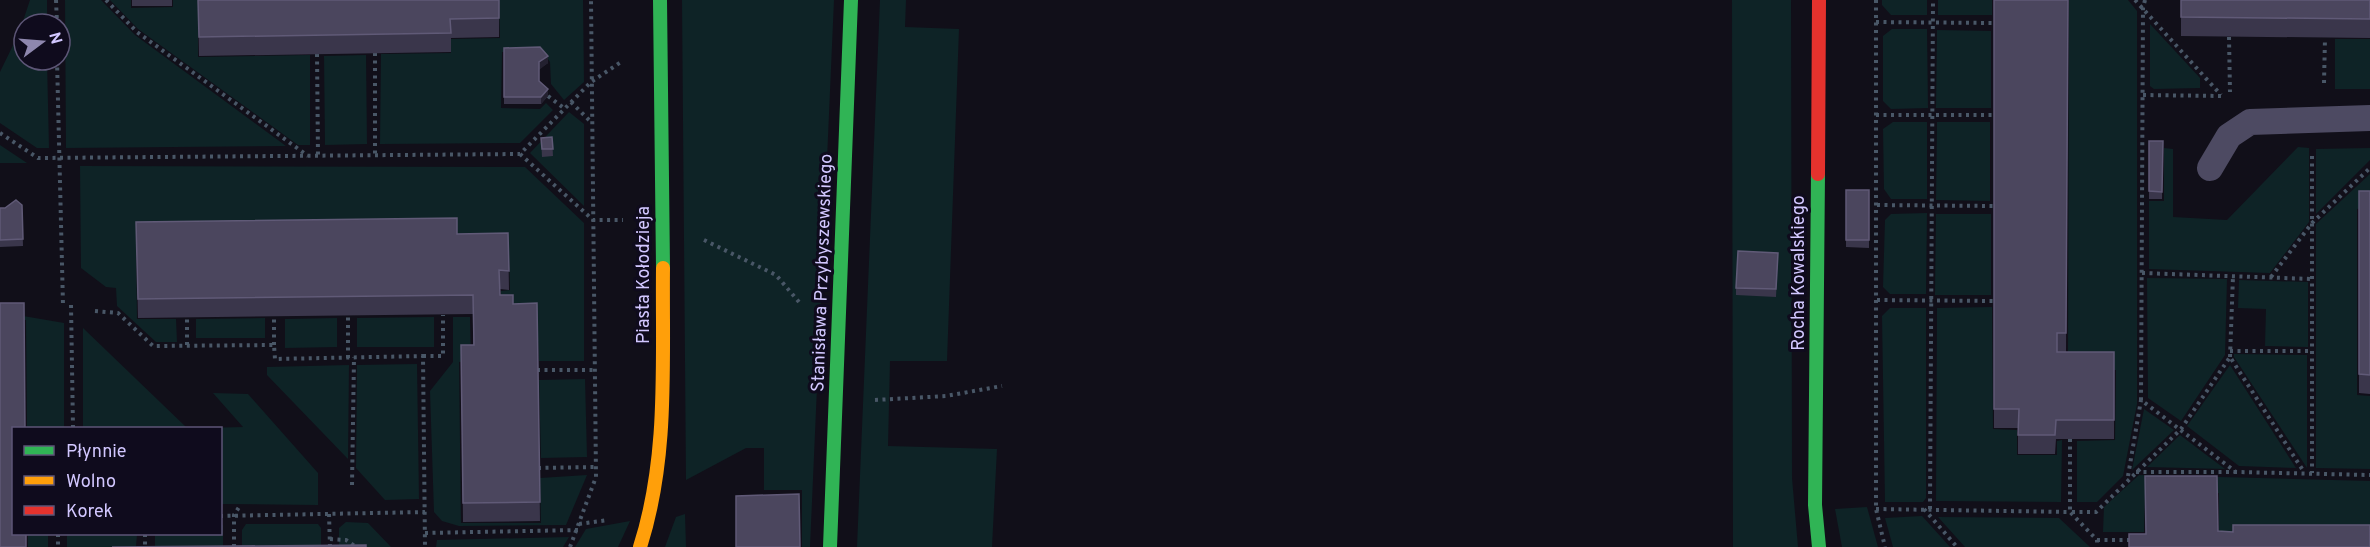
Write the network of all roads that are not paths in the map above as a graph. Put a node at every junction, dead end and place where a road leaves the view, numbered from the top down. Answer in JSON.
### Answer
{"nodes":[{"id":1,"x":660,"y":0,"type":"edge"},
{"id":2,"x":851,"y":0,"type":"edge"},
{"id":3,"x":1819,"y":0,"type":"edge"},
{"id":4,"x":2370,"y":118,"type":"edge"},
{"id":5,"x":2210,"y":168,"type":"dead end"},
{"id":6,"x":640,"y":547,"type":"edge"},
{"id":7,"x":830,"y":547,"type":"edge"},
{"id":8,"x":1819,"y":547,"type":"edge"}],
"edges":[{"from":1,"to":6,"type":"street","name":"Piasta Kołodzieja"},
{"from":2,"to":7,"type":"street","name":"Stanisława Przybyszewskiego"},
{"from":3,"to":8,"type":"street","name":"Rocha Kowalskiego"},
{"from":4,"to":5,"type":"lane"}]}
